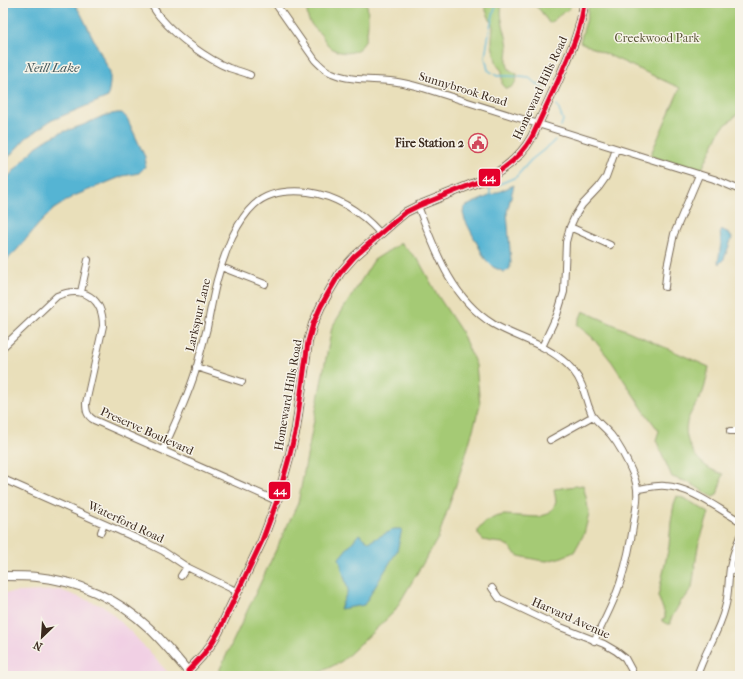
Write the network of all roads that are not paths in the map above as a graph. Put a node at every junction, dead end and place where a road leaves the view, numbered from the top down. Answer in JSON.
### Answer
{"nodes":[{"id":1,"x":150,"y":3,"type":"edge"},
{"id":2,"x":275,"y":3,"type":"edge"},
{"id":3,"x":584,"y":3,"type":"edge"},
{"id":4,"x":250,"y":75,"type":"dead end"},
{"id":5,"x":538,"y":124,"type":"junction"},
{"id":6,"x":616,"y":148,"type":"junction"},
{"id":7,"x":699,"y":175,"type":"junction"},
{"id":8,"x":740,"y":190,"type":"edge"},
{"id":9,"x":418,"y":206,"type":"junction"},
{"id":10,"x":570,"y":227,"type":"junction"},
{"id":11,"x":380,"y":233,"type":"junction"},
{"id":12,"x":610,"y":245,"type":"dead end"},
{"id":13,"x":88,"y":260,"type":"dead end"},
{"id":14,"x":221,"y":267,"type":"junction"},
{"id":15,"x":265,"y":284,"type":"dead end"},
{"id":16,"x":665,"y":287,"type":"dead end"},
{"id":17,"x":81,"y":292,"type":"junction"},
{"id":18,"x":3,"y":347,"type":"edge"},
{"id":19,"x":542,"y":347,"type":"junction"},
{"id":20,"x":196,"y":368,"type":"junction"},
{"id":21,"x":242,"y":382,"type":"dead end"},
{"id":22,"x":593,"y":416,"type":"junction"},
{"id":23,"x":730,"y":431,"type":"dead end"},
{"id":24,"x":740,"y":431,"type":"edge"},
{"id":25,"x":550,"y":440,"type":"dead end"},
{"id":26,"x":163,"y":450,"type":"junction"},
{"id":27,"x":3,"y":479,"type":"edge"},
{"id":28,"x":638,"y":490,"type":"junction"},
{"id":29,"x":277,"y":501,"type":"junction"},
{"id":30,"x":740,"y":521,"type":"edge"},
{"id":31,"x":104,"y":524,"type":"junction"},
{"id":32,"x":101,"y":532,"type":"dead end"},
{"id":33,"x":740,"y":536,"type":"edge"},
{"id":34,"x":187,"y":567,"type":"junction"},
{"id":35,"x":730,"y":569,"type":"junction"},
{"id":36,"x":740,"y":571,"type":"edge"},
{"id":37,"x":3,"y":576,"type":"edge"},
{"id":38,"x":181,"y":576,"type":"dead end"},
{"id":39,"x":492,"y":588,"type":"dead end"},
{"id":40,"x":237,"y":592,"type":"junction"},
{"id":41,"x":594,"y":641,"type":"junction"},
{"id":42,"x":190,"y":674,"type":"edge"},
{"id":43,"x":633,"y":676,"type":"edge"},
{"id":44,"x":697,"y":676,"type":"edge"}],
"edges":[{"from":1,"to":4,"type":"street"},
{"from":2,"to":5,"type":"street","name":"Sunnybrook Road"},
{"from":3,"to":5,"type":"street","name":"Homeward Hills Road"},
{"from":5,"to":6,"type":"street","name":"Sunnybrook Road"},
{"from":5,"to":9,"type":"street","name":"Homeward Hills Road"},
{"from":6,"to":7,"type":"street","name":"Sunnybrook Road"},
{"from":6,"to":10,"type":"street"},
{"from":7,"to":8,"type":"street","name":"Sunnybrook Road"},
{"from":7,"to":16,"type":"street"},
{"from":9,"to":11,"type":"street","name":"Homeward Hills Road"},
{"from":9,"to":19,"type":"street"},
{"from":10,"to":12,"type":"street"},
{"from":10,"to":19,"type":"street"},
{"from":11,"to":14,"type":"street","name":"Larkspur Lane"},
{"from":11,"to":29,"type":"street","name":"Homeward Hills Road"},
{"from":13,"to":17,"type":"street"},
{"from":14,"to":15,"type":"street","name":"Larkspur Lane"},
{"from":14,"to":20,"type":"street","name":"Larkspur Lane"},
{"from":17,"to":18,"type":"street"},
{"from":17,"to":26,"type":"street","name":"Preserve Boulevard"},
{"from":19,"to":22,"type":"street"},
{"from":20,"to":21,"type":"street","name":"Larkspur Lane"},
{"from":20,"to":26,"type":"street","name":"Larkspur Lane"},
{"from":22,"to":25,"type":"street"},
{"from":22,"to":28,"type":"street"},
{"from":23,"to":24,"type":"street"},
{"from":26,"to":29,"type":"street","name":"Preserve Boulevard"},
{"from":27,"to":31,"type":"street","name":"Waterford Road"},
{"from":28,"to":30,"type":"street"},
{"from":28,"to":41,"type":"street"},
{"from":29,"to":40,"type":"street","name":"Homeward Hills Road"},
{"from":31,"to":32,"type":"street"},
{"from":31,"to":34,"type":"street","name":"Waterford Road"},
{"from":33,"to":35,"type":"street"},
{"from":34,"to":38,"type":"street"},
{"from":34,"to":40,"type":"street","name":"Waterford Road"},
{"from":35,"to":36,"type":"street"},
{"from":35,"to":44,"type":"street"},
{"from":37,"to":42,"type":"street"},
{"from":39,"to":41,"type":"street","name":"Harvard Avenue"},
{"from":40,"to":42,"type":"street","name":"Homeward Hills Road"},
{"from":41,"to":43,"type":"street","name":"Harvard Avenue"}]}
